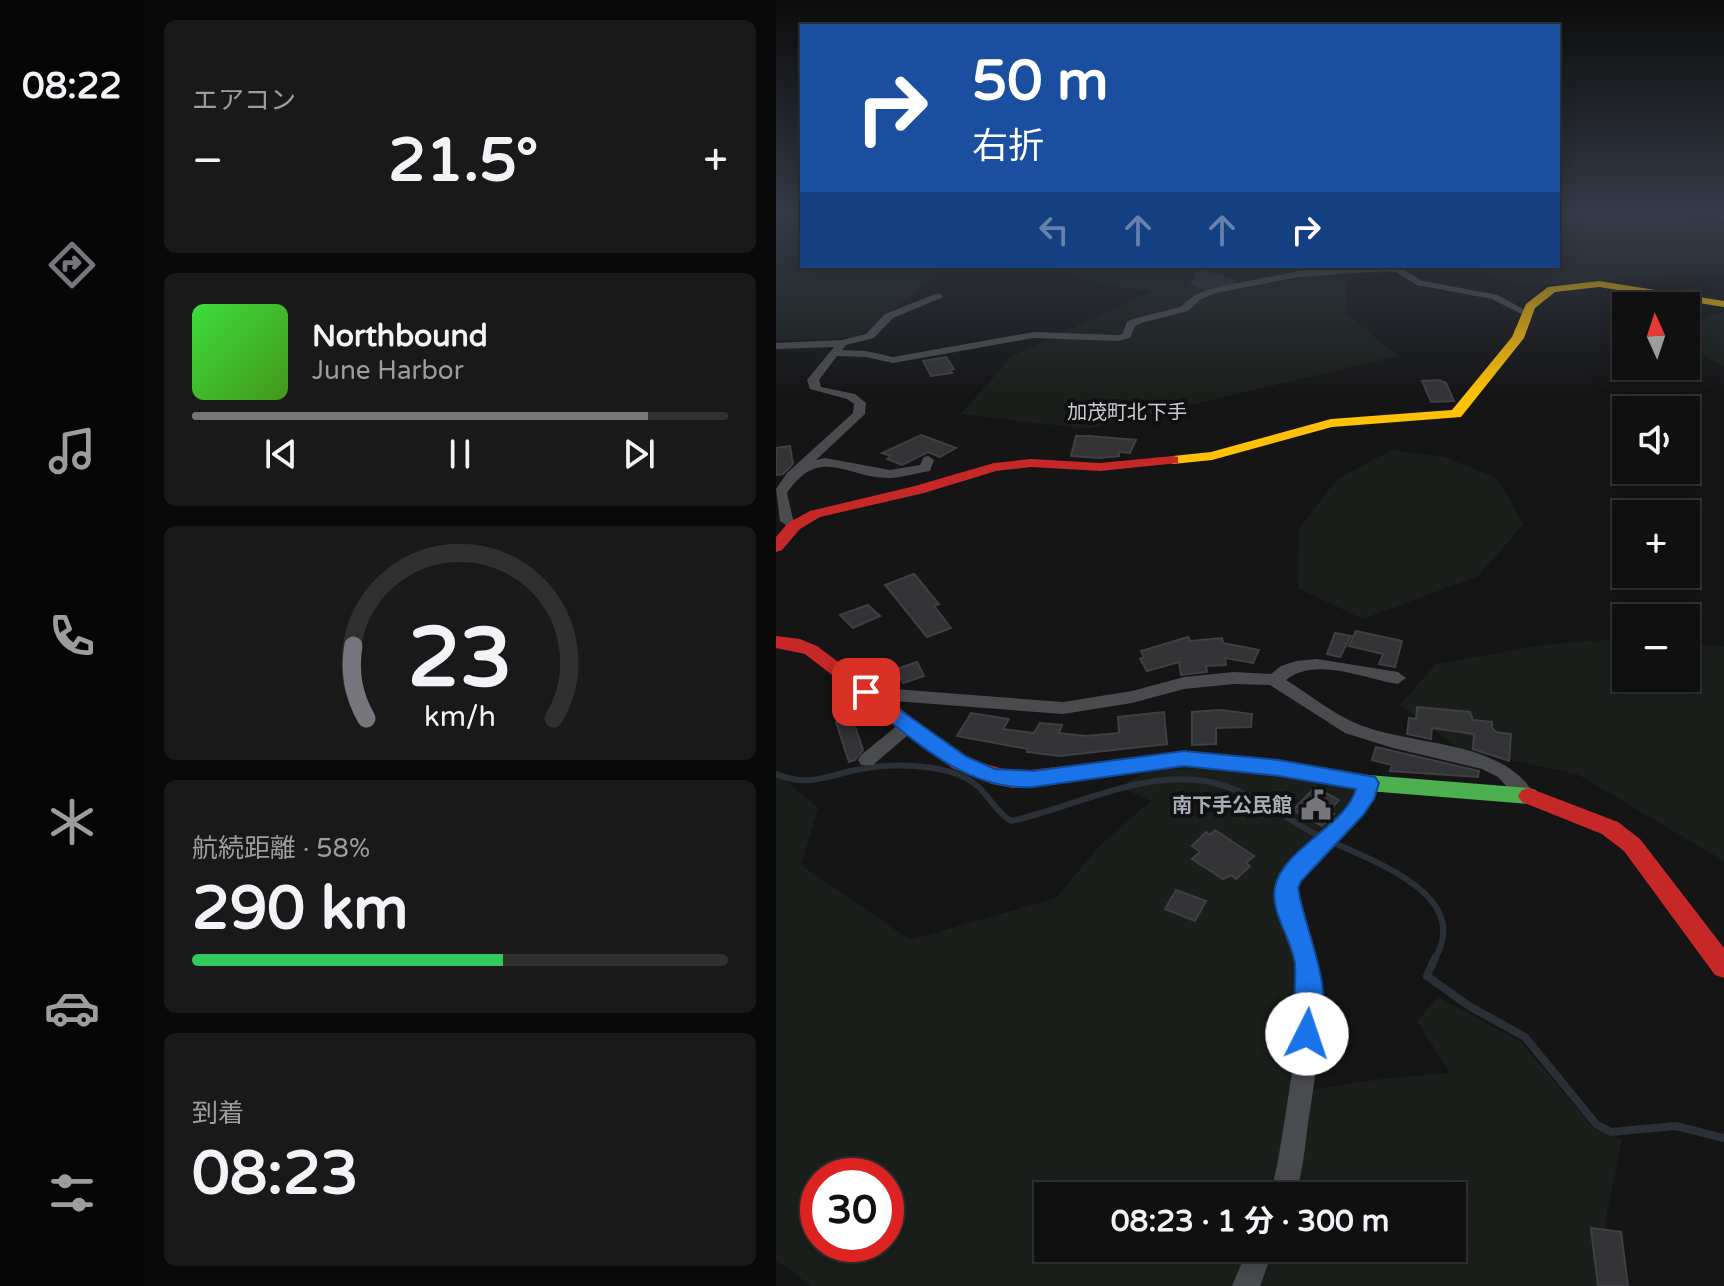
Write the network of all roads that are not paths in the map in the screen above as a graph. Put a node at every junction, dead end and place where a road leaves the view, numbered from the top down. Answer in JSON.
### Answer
{"nodes":[{"id":1,"x":1296,"y":275,"type":"edge"},
{"id":2,"x":1407,"y":275,"type":"edge"},
{"id":3,"x":938,"y":296,"type":"dead end"},
{"id":4,"x":1724,"y":304,"type":"edge"},
{"id":5,"x":1525,"y":313,"type":"junction"},
{"id":6,"x":889,"y":338,"type":"dead end"},
{"id":7,"x":776,"y":346,"type":"edge"},
{"id":8,"x":838,"y":348,"type":"junction"},
{"id":9,"x":928,"y":460,"type":"dead end"},
{"id":10,"x":800,"y":468,"type":"junction"},
{"id":11,"x":794,"y":526,"type":"junction"},
{"id":12,"x":776,"y":547,"type":"edge"},
{"id":13,"x":776,"y":642,"type":"edge"},
{"id":14,"x":1398,"y":678,"type":"dead end"},
{"id":15,"x":1274,"y":680,"type":"junction"},
{"id":16,"x":866,"y":692,"type":"junction"},
{"id":17,"x":910,"y":724,"type":"junction"},
{"id":18,"x":867,"y":760,"type":"dead end"},
{"id":19,"x":1368,"y":783,"type":"junction"},
{"id":20,"x":1525,"y":794,"type":"junction"},
{"id":21,"x":1724,"y":967,"type":"edge"},
{"id":22,"x":1285,"y":1182,"type":"edge"},
{"id":23,"x":1255,"y":1262,"type":"edge"},
{"id":24,"x":1246,"y":1286,"type":"edge"}],
"edges":[{"from":1,"to":8,"type":"street"},
{"from":2,"to":5,"type":"street"},
{"from":3,"to":8,"type":"street"},
{"from":4,"to":5,"type":"street"},
{"from":5,"to":11,"type":"street"},
{"from":6,"to":8,"type":"street"},
{"from":7,"to":8,"type":"street"},
{"from":8,"to":10,"type":"street"},
{"from":9,"to":10,"type":"street"},
{"from":10,"to":11,"type":"street"},
{"from":11,"to":12,"type":"street"},
{"from":13,"to":16,"type":"street"},
{"from":14,"to":15,"type":"street"},
{"from":15,"to":16,"type":"street"},
{"from":15,"to":20,"type":"street"},
{"from":16,"to":17,"type":"street"},
{"from":17,"to":18,"type":"street"},
{"from":17,"to":19,"type":"street"},
{"from":19,"to":20,"type":"street"},
{"from":19,"to":22,"type":"street"},
{"from":20,"to":21,"type":"street"},
{"from":23,"to":24,"type":"street"}]}
